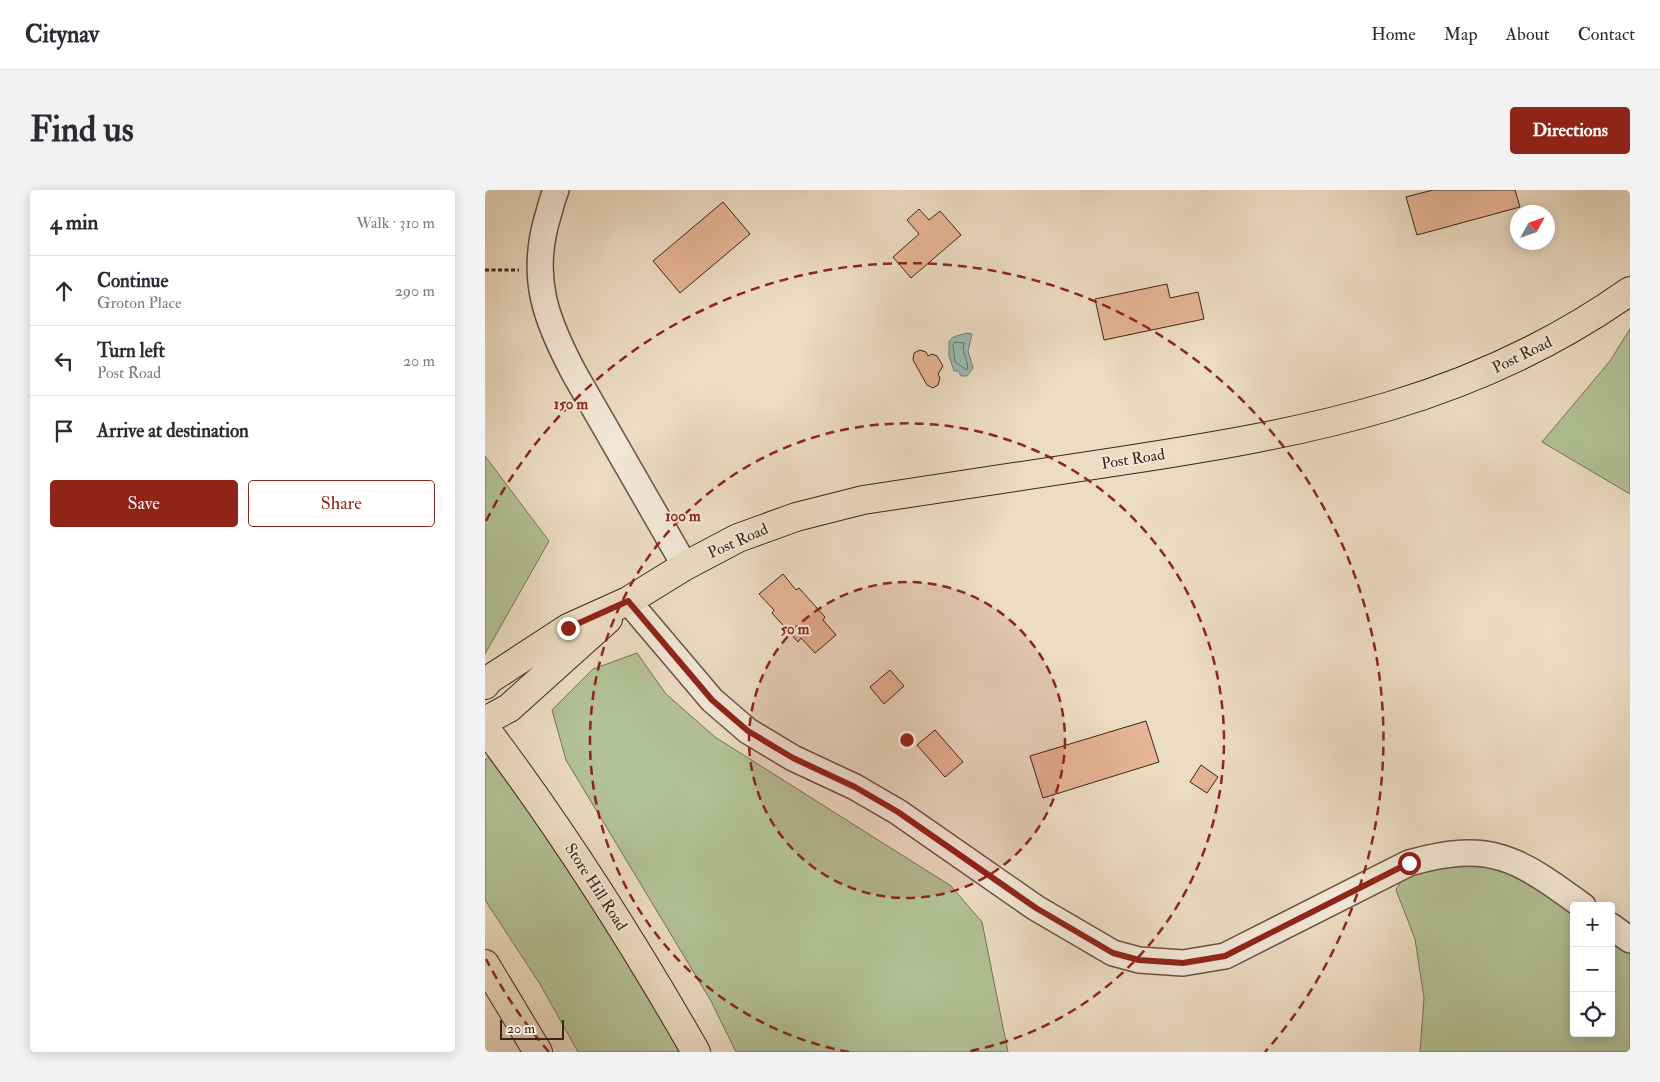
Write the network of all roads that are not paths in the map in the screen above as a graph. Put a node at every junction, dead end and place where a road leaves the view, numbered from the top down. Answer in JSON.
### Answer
{"nodes":[{"id":1,"x":556,"y":190,"type":"edge"},
{"id":2,"x":1630,"y":291,"type":"edge"},
{"id":3,"x":685,"y":566,"type":"junction"},
{"id":4,"x":628,"y":601,"type":"junction"},
{"id":5,"x":485,"y":685,"type":"edge"},
{"id":6,"x":485,"y":721,"type":"edge"},
{"id":7,"x":485,"y":728,"type":"edge"},
{"id":8,"x":1577,"y":902,"type":"edge"},
{"id":9,"x":1615,"y":929,"type":"edge"},
{"id":10,"x":1630,"y":940,"type":"edge"},
{"id":11,"x":485,"y":964,"type":"edge"},
{"id":12,"x":538,"y":1052,"type":"edge"},
{"id":13,"x":695,"y":1052,"type":"edge"}],
"edges":[{"from":1,"to":3,"type":"street"},
{"from":2,"to":3,"type":"main road","name":"Post Road"},
{"from":3,"to":4,"type":"main road","name":"Post Road"},
{"from":4,"to":5,"type":"main road","name":"Post Road"},
{"from":4,"to":6,"type":"main road","name":"Post Road"},
{"from":4,"to":8,"type":"street"},
{"from":7,"to":13,"type":"main road","name":"Store Hill Road"},
{"from":9,"to":10,"type":"street"},
{"from":11,"to":12,"type":"main road"}]}
